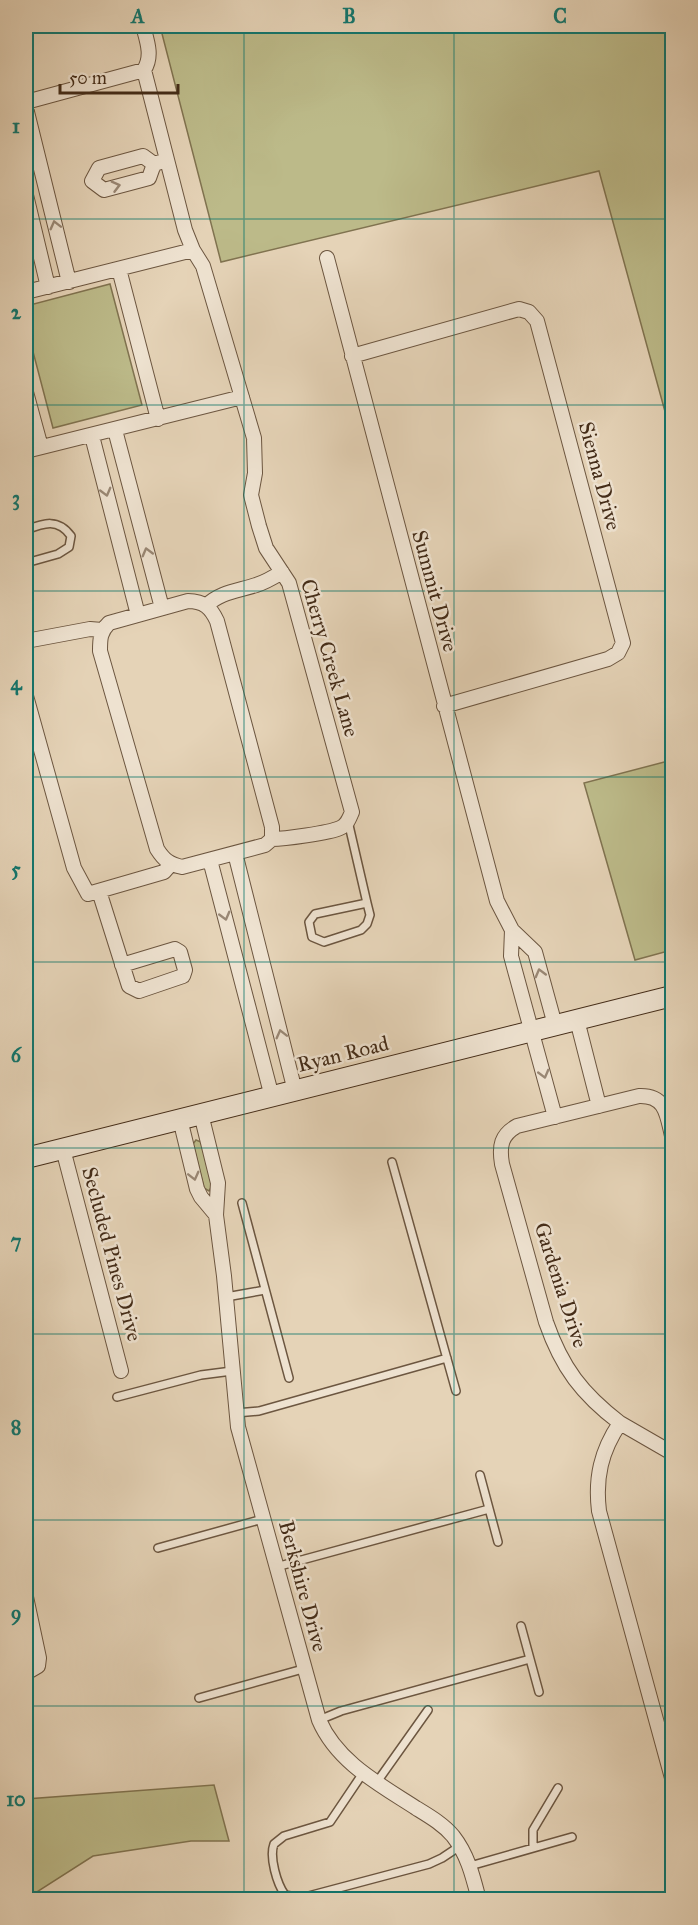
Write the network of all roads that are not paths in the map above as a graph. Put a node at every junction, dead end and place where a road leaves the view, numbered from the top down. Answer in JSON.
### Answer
{"nodes":[{"id":1,"x":143,"y":26,"type":"edge"},
{"id":2,"x":144,"y":70,"type":"junction"},
{"id":3,"x":26,"y":102,"type":"edge"},
{"id":4,"x":26,"y":108,"type":"edge"},
{"id":5,"x":45,"y":188,"type":"junction"},
{"id":6,"x":26,"y":194,"type":"edge"},
{"id":7,"x":193,"y":250,"type":"junction"},
{"id":8,"x":327,"y":258,"type":"dead end"},
{"id":9,"x":119,"y":269,"type":"junction"},
{"id":10,"x":69,"y":282,"type":"junction"},
{"id":11,"x":48,"y":287,"type":"junction"},
{"id":12,"x":26,"y":292,"type":"edge"},
{"id":13,"x":352,"y":356,"type":"junction"},
{"id":14,"x":26,"y":393,"type":"edge"},
{"id":15,"x":242,"y":397,"type":"junction"},
{"id":16,"x":159,"y":419,"type":"junction"},
{"id":17,"x":116,"y":430,"type":"junction"},
{"id":18,"x":92,"y":436,"type":"junction"},
{"id":19,"x":41,"y":447,"type":"junction"},
{"id":20,"x":26,"y":451,"type":"edge"},
{"id":21,"x":26,"y":530,"type":"edge"},
{"id":22,"x":26,"y":563,"type":"edge"},
{"id":23,"x":282,"y":572,"type":"junction"},
{"id":24,"x":206,"y":606,"type":"junction"},
{"id":25,"x":162,"y":608,"type":"junction"},
{"id":26,"x":138,"y":615,"type":"junction"},
{"id":27,"x":102,"y":630,"type":"junction"},
{"id":28,"x":26,"y":641,"type":"edge"},
{"id":29,"x":26,"y":696,"type":"edge"},
{"id":30,"x":444,"y":706,"type":"junction"},
{"id":31,"x":348,"y":821,"type":"junction"},
{"id":32,"x":272,"y":839,"type":"junction"},
{"id":33,"x":235,"y":853,"type":"junction"},
{"id":34,"x":210,"y":860,"type":"junction"},
{"id":35,"x":171,"y":864,"type":"junction"},
{"id":36,"x":99,"y":891,"type":"junction"},
{"id":37,"x":367,"y":903,"type":"junction"},
{"id":38,"x":512,"y":930,"type":"junction"},
{"id":39,"x":122,"y":964,"type":"dead end"},
{"id":40,"x":672,"y":996,"type":"edge"},
{"id":41,"x":577,"y":1020,"type":"junction"},
{"id":42,"x":555,"y":1025,"type":"junction"},
{"id":43,"x":532,"y":1031,"type":"junction"},
{"id":44,"x":295,"y":1091,"type":"junction"},
{"id":45,"x":272,"y":1097,"type":"junction"},
{"id":46,"x":599,"y":1106,"type":"junction"},
{"id":47,"x":201,"y":1114,"type":"junction"},
{"id":48,"x":555,"y":1117,"type":"junction"},
{"id":49,"x":180,"y":1119,"type":"junction"},
{"id":50,"x":672,"y":1136,"type":"edge"},
{"id":51,"x":63,"y":1149,"type":"junction"},
{"id":52,"x":26,"y":1158,"type":"edge"},
{"id":53,"x":393,"y":1162,"type":"dead end"},
{"id":54,"x":242,"y":1203,"type":"dead end"},
{"id":55,"x":216,"y":1215,"type":"junction"},
{"id":56,"x":265,"y":1290,"type":"junction"},
{"id":57,"x":226,"y":1297,"type":"junction"},
{"id":58,"x":447,"y":1358,"type":"junction"},
{"id":59,"x":121,"y":1371,"type":"dead end"},
{"id":60,"x":232,"y":1371,"type":"junction"},
{"id":61,"x":289,"y":1378,"type":"dead end"},
{"id":62,"x":456,"y":1391,"type":"dead end"},
{"id":63,"x":117,"y":1397,"type":"dead end"},
{"id":64,"x":236,"y":1413,"type":"junction"},
{"id":65,"x":620,"y":1423,"type":"junction"},
{"id":66,"x":672,"y":1453,"type":"edge"},
{"id":67,"x":480,"y":1475,"type":"dead end"},
{"id":68,"x":489,"y":1509,"type":"junction"},
{"id":69,"x":263,"y":1519,"type":"junction"},
{"id":70,"x":498,"y":1542,"type":"dead end"},
{"id":71,"x":158,"y":1548,"type":"dead end"},
{"id":72,"x":276,"y":1568,"type":"junction"},
{"id":73,"x":26,"y":1597,"type":"edge"},
{"id":74,"x":521,"y":1626,"type":"dead end"},
{"id":75,"x":530,"y":1659,"type":"junction"},
{"id":76,"x":32,"y":1669,"type":"edge"},
{"id":77,"x":303,"y":1669,"type":"junction"},
{"id":78,"x":540,"y":1692,"type":"dead end"},
{"id":79,"x":200,"y":1698,"type":"dead end"},
{"id":80,"x":428,"y":1710,"type":"dead end"},
{"id":81,"x":319,"y":1720,"type":"junction"},
{"id":82,"x":363,"y":1773,"type":"junction"},
{"id":83,"x":672,"y":1778,"type":"edge"},
{"id":84,"x":377,"y":1782,"type":"junction"},
{"id":85,"x":558,"y":1788,"type":"dead end"},
{"id":86,"x":572,"y":1837,"type":"dead end"},
{"id":87,"x":460,"y":1846,"type":"junction"},
{"id":88,"x":534,"y":1847,"type":"junction"},
{"id":89,"x":470,"y":1866,"type":"junction"},
{"id":90,"x":479,"y":1899,"type":"edge"}],
"edges":[{"from":1,"to":2,"type":"street","name":"Cherry Creek Lane"},
{"from":2,"to":3,"type":"street"},
{"from":2,"to":7,"type":"street","name":"Cherry Creek Lane"},
{"from":4,"to":5,"type":"street"},
{"from":5,"to":6,"type":"street"},
{"from":10,"to":5,"type":"street","one_way":true},
{"from":6,"to":11,"type":"street"},
{"from":7,"to":9,"type":"street"},
{"from":7,"to":15,"type":"street","name":"Cherry Creek Lane"},
{"from":8,"to":13,"type":"street","name":"Summit Drive"},
{"from":9,"to":10,"type":"street"},
{"from":9,"to":16,"type":"street"},
{"from":10,"to":11,"type":"street"},
{"from":11,"to":12,"type":"street"},
{"from":13,"to":30,"type":"street","name":"Summit Drive"},
{"from":13,"to":30,"type":"street","name":"Sienna Drive"},
{"from":14,"to":19,"type":"street"},
{"from":15,"to":16,"type":"street"},
{"from":15,"to":23,"type":"street","name":"Cherry Creek Lane"},
{"from":16,"to":17,"type":"street"},
{"from":17,"to":18,"type":"street"},
{"from":25,"to":17,"type":"street","one_way":true},
{"from":18,"to":19,"type":"street"},
{"from":18,"to":26,"type":"street","one_way":true},
{"from":19,"to":20,"type":"street"},
{"from":21,"to":22,"type":"lane"},
{"from":23,"to":24,"type":"street"},
{"from":23,"to":31,"type":"street","name":"Cherry Creek Lane"},
{"from":24,"to":25,"type":"street"},
{"from":24,"to":32,"type":"street"},
{"from":25,"to":26,"type":"street"},
{"from":26,"to":27,"type":"street"},
{"from":27,"to":28,"type":"street"},
{"from":27,"to":35,"type":"street"},
{"from":29,"to":36,"type":"street"},
{"from":30,"to":38,"type":"street","name":"Summit Drive"},
{"from":31,"to":32,"type":"street"},
{"from":31,"to":37,"type":"lane"},
{"from":32,"to":33,"type":"street"},
{"from":33,"to":34,"type":"street"},
{"from":44,"to":33,"type":"street","one_way":true},
{"from":34,"to":35,"type":"street"},
{"from":34,"to":45,"type":"street","one_way":true},
{"from":35,"to":36,"type":"street"},
{"from":36,"to":39,"type":"street"},
{"from":37,"to":37,"type":"lane"},
{"from":42,"to":38,"type":"street","name":"Summit Drive","one_way":true},
{"from":38,"to":43,"type":"street","name":"Summit Drive"},
{"from":40,"to":41,"type":"main road","name":"Ryan Road"},
{"from":41,"to":42,"type":"main road","name":"Ryan Road"},
{"from":41,"to":46,"type":"street"},
{"from":42,"to":43,"type":"main road","name":"Ryan Road"},
{"from":43,"to":44,"type":"main road","name":"Ryan Road"},
{"from":43,"to":48,"type":"street","name":"Summit Drive","one_way":true},
{"from":44,"to":45,"type":"main road","name":"Ryan Road"},
{"from":45,"to":47,"type":"main road","name":"Ryan Road"},
{"from":46,"to":48,"type":"street","name":"Gardenia Drive"},
{"from":46,"to":50,"type":"street","name":"Gardenia Drive"},
{"from":47,"to":49,"type":"main road","name":"Ryan Road"},
{"from":47,"to":55,"type":"street","name":"Berkshire Drive"},
{"from":48,"to":65,"type":"street","name":"Gardenia Drive"},
{"from":49,"to":51,"type":"main road","name":"Ryan Road"},
{"from":49,"to":55,"type":"street","name":"Berkshire Drive","one_way":true},
{"from":51,"to":52,"type":"main road","name":"Ryan Road"},
{"from":51,"to":59,"type":"street","name":"Secluded Pines Drive"},
{"from":53,"to":58,"type":"lane"},
{"from":54,"to":56,"type":"lane"},
{"from":55,"to":57,"type":"street","name":"Berkshire Drive"},
{"from":56,"to":57,"type":"lane"},
{"from":56,"to":61,"type":"lane"},
{"from":57,"to":60,"type":"street","name":"Berkshire Drive"},
{"from":58,"to":62,"type":"lane"},
{"from":58,"to":64,"type":"lane"},
{"from":60,"to":63,"type":"lane"},
{"from":60,"to":64,"type":"street","name":"Berkshire Drive"},
{"from":64,"to":69,"type":"street","name":"Berkshire Drive"},
{"from":65,"to":66,"type":"street"},
{"from":65,"to":83,"type":"street"},
{"from":67,"to":68,"type":"lane"},
{"from":68,"to":70,"type":"lane"},
{"from":68,"to":72,"type":"lane"},
{"from":69,"to":71,"type":"lane"},
{"from":69,"to":72,"type":"street","name":"Berkshire Drive"},
{"from":72,"to":77,"type":"street","name":"Berkshire Drive"},
{"from":73,"to":76,"type":"street"},
{"from":74,"to":75,"type":"lane"},
{"from":75,"to":78,"type":"lane"},
{"from":75,"to":81,"type":"lane"},
{"from":77,"to":79,"type":"lane"},
{"from":77,"to":81,"type":"street","name":"Berkshire Drive"},
{"from":80,"to":84,"type":"lane"},
{"from":81,"to":82,"type":"street","name":"Berkshire Drive"},
{"from":82,"to":84,"type":"street","name":"Berkshire Drive"},
{"from":82,"to":87,"type":"lane"},
{"from":84,"to":87,"type":"street","name":"Berkshire Drive"},
{"from":85,"to":88,"type":"lane"},
{"from":86,"to":88,"type":"lane"},
{"from":87,"to":89,"type":"street","name":"Berkshire Drive"},
{"from":88,"to":89,"type":"lane"},
{"from":89,"to":90,"type":"street","name":"Berkshire Drive"}]}
